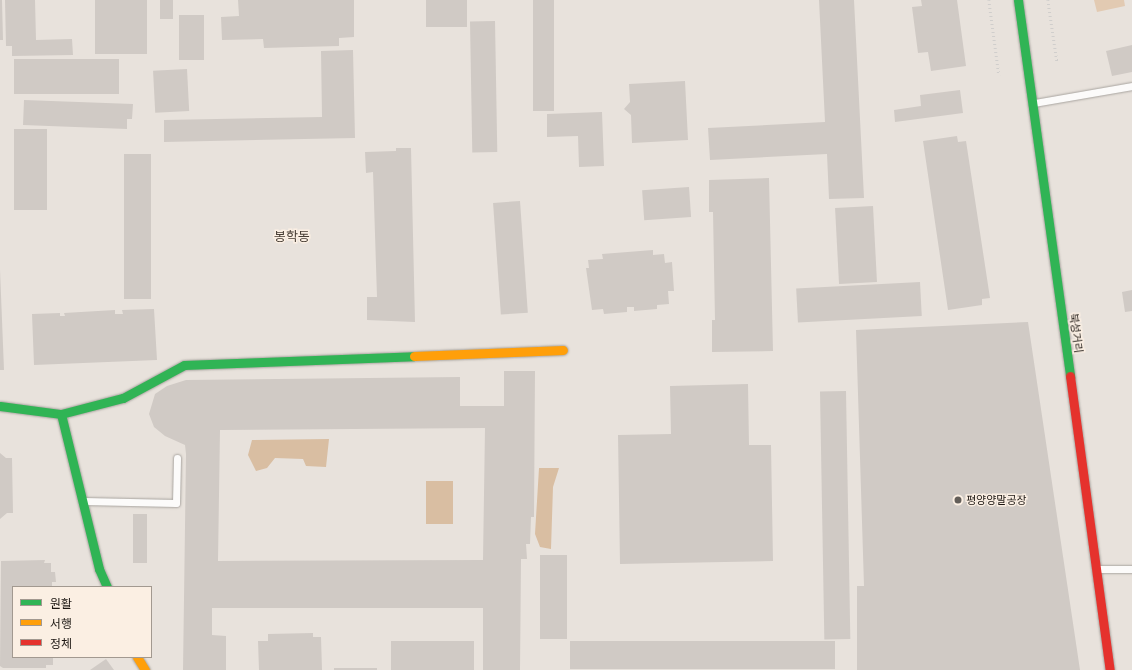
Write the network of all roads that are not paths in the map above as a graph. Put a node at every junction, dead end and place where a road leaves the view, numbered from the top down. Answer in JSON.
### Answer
{"nodes":[{"id":1,"x":1018,"y":0,"type":"edge"},
{"id":2,"x":1132,"y":86,"type":"edge"},
{"id":3,"x":1032,"y":103,"type":"junction"},
{"id":4,"x":563,"y":350,"type":"dead end"},
{"id":5,"x":0,"y":406,"type":"edge"},
{"id":6,"x":61,"y":414,"type":"junction"},
{"id":7,"x":177,"y":458,"type":"dead end"},
{"id":8,"x":82,"y":501,"type":"junction"},
{"id":9,"x":1096,"y":569,"type":"junction"},
{"id":10,"x":1132,"y":569,"type":"edge"},
{"id":11,"x":107,"y":586,"type":"edge"},
{"id":12,"x":138,"y":658,"type":"edge"},
{"id":13,"x":145,"y":670,"type":"edge"},
{"id":14,"x":1110,"y":670,"type":"edge"}],
"edges":[{"from":1,"to":3,"type":"street","name":"북성거리"},
{"from":2,"to":3,"type":"lane"},
{"from":3,"to":9,"type":"street","name":"북성거리"},
{"from":4,"to":6,"type":"street"},
{"from":5,"to":6,"type":"street"},
{"from":6,"to":8,"type":"street"},
{"from":7,"to":8,"type":"lane"},
{"from":8,"to":11,"type":"street"},
{"from":9,"to":10,"type":"lane"},
{"from":9,"to":14,"type":"street","name":"북성거리"},
{"from":12,"to":13,"type":"street"}]}
